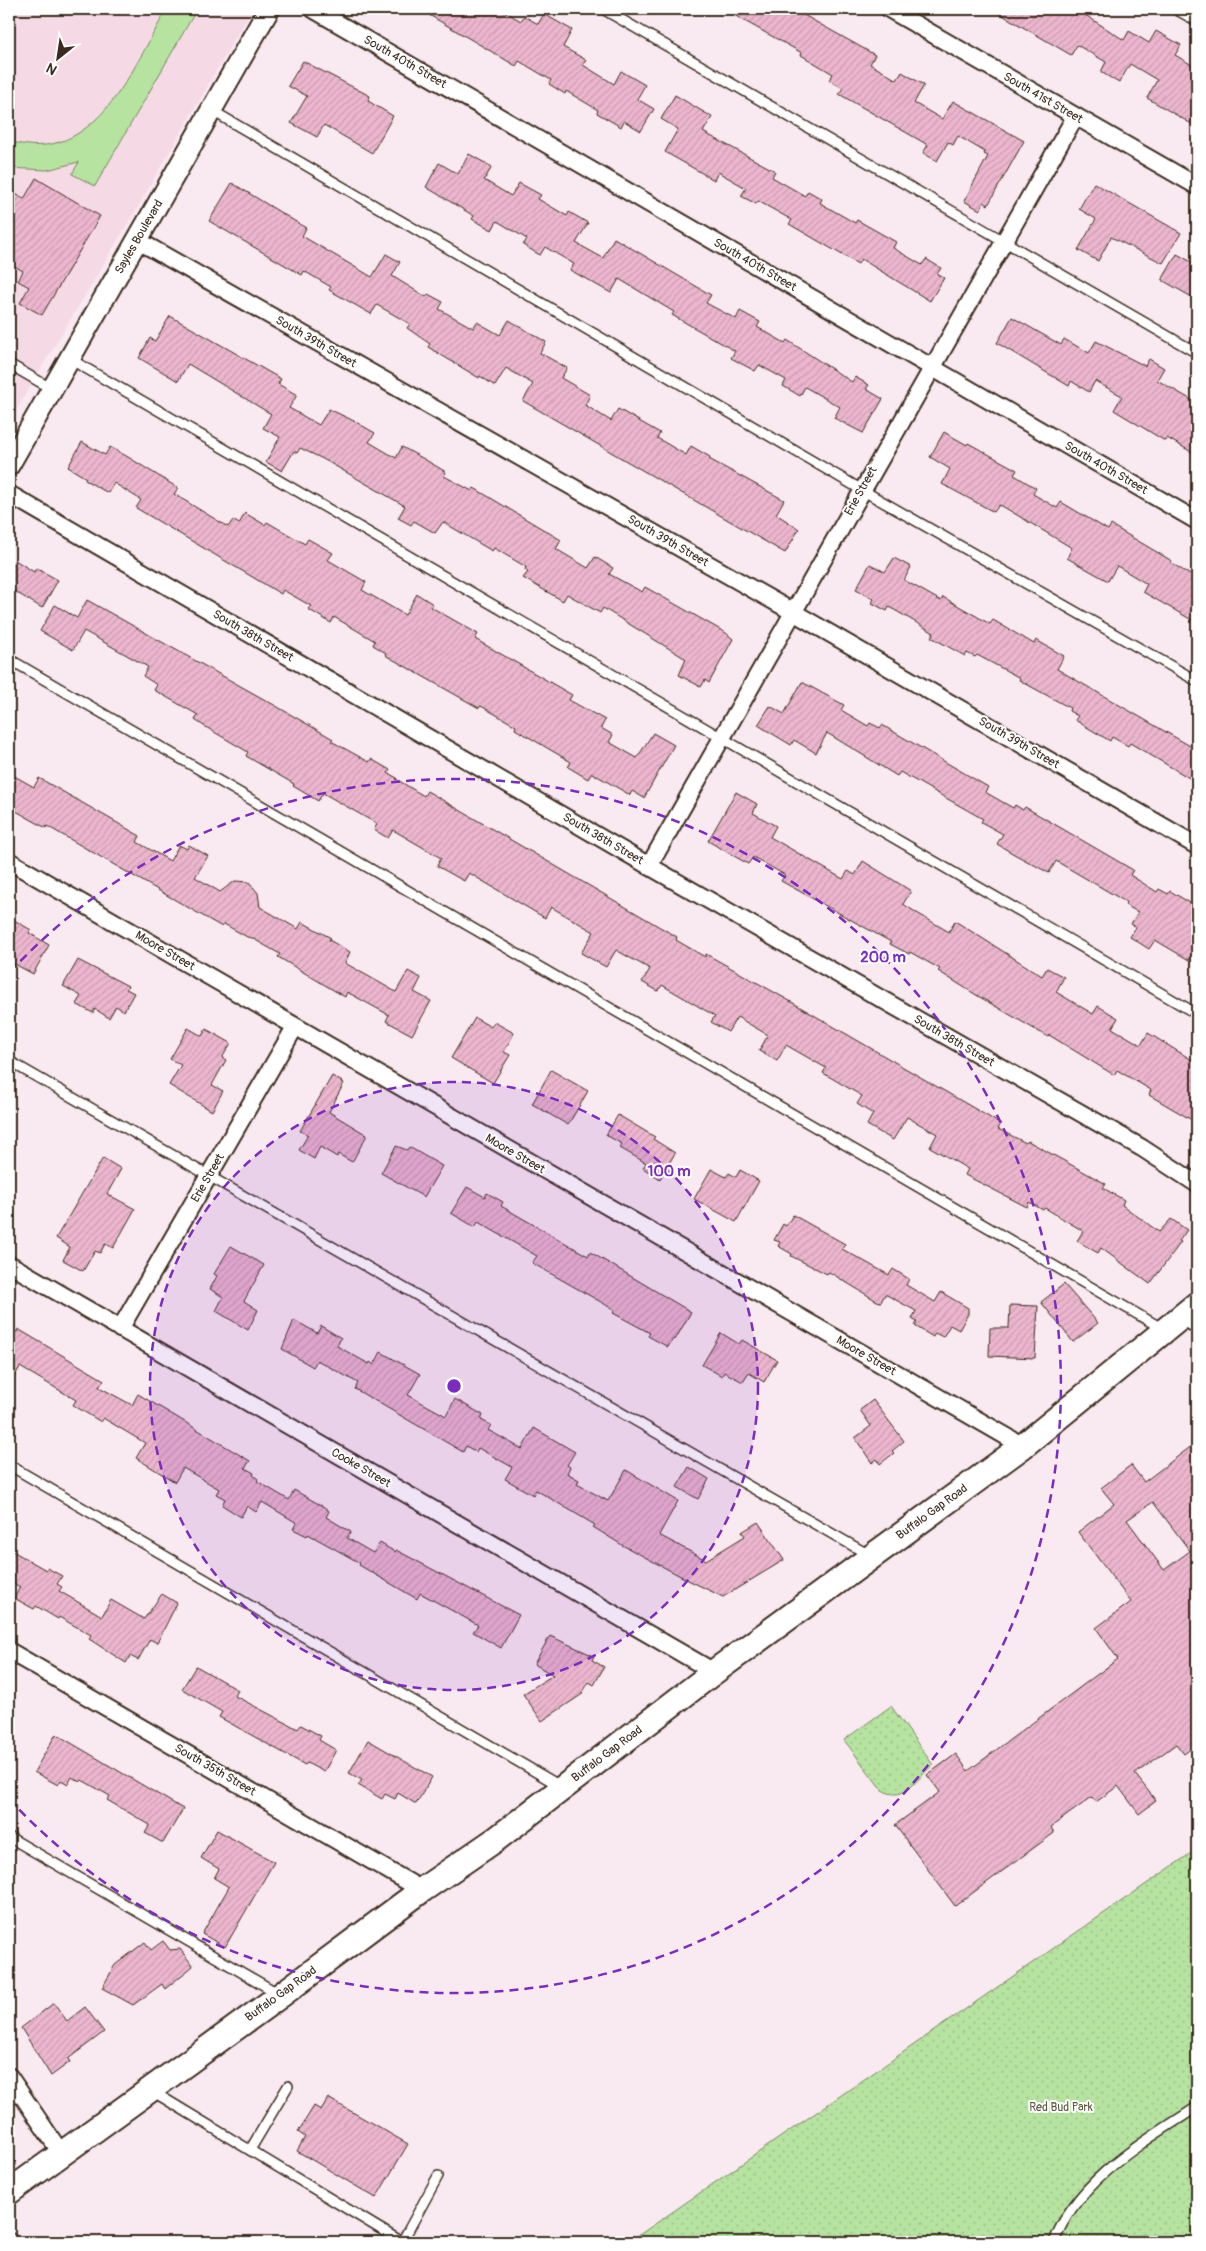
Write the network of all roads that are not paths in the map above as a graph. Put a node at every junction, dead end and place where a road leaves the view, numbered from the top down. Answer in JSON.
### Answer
{"nodes":[{"id":1,"x":269,"y":9,"type":"edge"},
{"id":2,"x":313,"y":9,"type":"edge"},
{"id":3,"x":604,"y":9,"type":"edge"},
{"id":4,"x":889,"y":9,"type":"edge"},
{"id":5,"x":1175,"y":9,"type":"edge"},
{"id":6,"x":1197,"y":21,"type":"edge"},
{"id":7,"x":211,"y":110,"type":"junction"},
{"id":8,"x":1075,"y":117,"type":"junction"},
{"id":9,"x":1197,"y":186,"type":"edge"},
{"id":10,"x":137,"y":240,"type":"junction"},
{"id":11,"x":1004,"y":240,"type":"junction"},
{"id":12,"x":1197,"y":353,"type":"edge"},
{"id":13,"x":69,"y":359,"type":"junction"},
{"id":14,"x":9,"y":364,"type":"edge"},
{"id":15,"x":931,"y":367,"type":"junction"},
{"id":16,"x":52,"y":388,"type":"junction"},
{"id":17,"x":9,"y":465,"type":"edge"},
{"id":18,"x":862,"y":490,"type":"junction"},
{"id":19,"x":9,"y":494,"type":"edge"},
{"id":20,"x":1197,"y":521,"type":"edge"},
{"id":21,"x":793,"y":612,"type":"junction"},
{"id":22,"x":9,"y":659,"type":"edge"},
{"id":23,"x":1197,"y":681,"type":"edge"},
{"id":24,"x":722,"y":738,"type":"junction"},
{"id":25,"x":1197,"y":846,"type":"edge"},
{"id":26,"x":9,"y":861,"type":"edge"},
{"id":27,"x":649,"y":866,"type":"junction"},
{"id":28,"x":1197,"y":1014,"type":"edge"},
{"id":29,"x":296,"y":1027,"type":"junction"},
{"id":30,"x":9,"y":1061,"type":"edge"},
{"id":31,"x":209,"y":1175,"type":"junction"},
{"id":32,"x":1197,"y":1184,"type":"edge"},
{"id":33,"x":9,"y":1264,"type":"edge"},
{"id":34,"x":1185,"y":1319,"type":"edge"},
{"id":35,"x":120,"y":1329,"type":"junction"},
{"id":36,"x":1023,"y":1446,"type":"junction"},
{"id":37,"x":9,"y":1465,"type":"edge"},
{"id":38,"x":872,"y":1557,"type":"junction"},
{"id":39,"x":9,"y":1651,"type":"edge"},
{"id":40,"x":714,"y":1672,"type":"junction"},
{"id":41,"x":563,"y":1788,"type":"junction"},
{"id":42,"x":9,"y":1837,"type":"edge"},
{"id":43,"x":422,"y":1890,"type":"junction"},
{"id":44,"x":281,"y":1995,"type":"junction"},
{"id":45,"x":9,"y":2076,"type":"edge"},
{"id":46,"x":288,"y":2086,"type":"dead end"},
{"id":47,"x":150,"y":2090,"type":"junction"},
{"id":48,"x":1197,"y":2107,"type":"edge"},
{"id":49,"x":250,"y":2150,"type":"junction"},
{"id":50,"x":61,"y":2153,"type":"junction"},
{"id":51,"x":438,"y":2176,"type":"dead end"},
{"id":52,"x":9,"y":2192,"type":"edge"},
{"id":53,"x":9,"y":2237,"type":"edge"},
{"id":54,"x":16,"y":2242,"type":"edge"},
{"id":55,"x":402,"y":2242,"type":"edge"},
{"id":56,"x":1054,"y":2242,"type":"edge"}],
"edges":[{"from":1,"to":7,"type":"street","name":"Sayles Boulevard"},
{"from":2,"to":15,"type":"street","name":"South 40th Street"},
{"from":3,"to":11,"type":"lane"},
{"from":4,"to":8,"type":"street","name":"South 41st Street"},
{"from":5,"to":6,"type":"lane"},
{"from":7,"to":10,"type":"street","name":"Sayles Boulevard"},
{"from":7,"to":18,"type":"lane"},
{"from":8,"to":9,"type":"street","name":"South 41st Street"},
{"from":8,"to":11,"type":"street","name":"Erie Street"},
{"from":10,"to":13,"type":"street","name":"Sayles Boulevard"},
{"from":10,"to":21,"type":"street","name":"South 39th Street"},
{"from":11,"to":12,"type":"lane"},
{"from":11,"to":15,"type":"street","name":"Erie Street"},
{"from":13,"to":16,"type":"street","name":"Sayles Boulevard"},
{"from":13,"to":24,"type":"lane"},
{"from":14,"to":16,"type":"lane"},
{"from":15,"to":18,"type":"street","name":"Erie Street"},
{"from":15,"to":20,"type":"street","name":"South 40th Street"},
{"from":16,"to":17,"type":"street","name":"Sayles Boulevard"},
{"from":18,"to":21,"type":"street","name":"Erie Street"},
{"from":18,"to":23,"type":"lane"},
{"from":19,"to":27,"type":"street","name":"South 38th Street"},
{"from":21,"to":24,"type":"street","name":"Erie Street"},
{"from":21,"to":25,"type":"street","name":"South 39th Street"},
{"from":22,"to":34,"type":"lane"},
{"from":24,"to":27,"type":"street","name":"Erie Street"},
{"from":24,"to":28,"type":"lane"},
{"from":26,"to":29,"type":"street","name":"Moore Street"},
{"from":27,"to":32,"type":"street","name":"South 38th Street"},
{"from":29,"to":31,"type":"street","name":"Erie Street"},
{"from":29,"to":36,"type":"street","name":"Moore Street"},
{"from":30,"to":31,"type":"lane"},
{"from":31,"to":35,"type":"street","name":"Erie Street"},
{"from":31,"to":38,"type":"lane"},
{"from":33,"to":35,"type":"street","name":"Cooke Street"},
{"from":34,"to":36,"type":"main road","name":"Buffalo Gap Road"},
{"from":35,"to":40,"type":"street","name":"Cooke Street"},
{"from":36,"to":38,"type":"main road","name":"Buffalo Gap Road"},
{"from":37,"to":41,"type":"lane"},
{"from":38,"to":40,"type":"main road","name":"Buffalo Gap Road"},
{"from":39,"to":43,"type":"street","name":"South 35th Street"},
{"from":40,"to":41,"type":"main road","name":"Buffalo Gap Road"},
{"from":41,"to":43,"type":"main road","name":"Buffalo Gap Road"},
{"from":42,"to":44,"type":"lane"},
{"from":43,"to":44,"type":"main road","name":"Buffalo Gap Road"},
{"from":44,"to":47,"type":"main road","name":"Buffalo Gap Road"},
{"from":45,"to":50,"type":"street"},
{"from":46,"to":49,"type":"lane"},
{"from":47,"to":49,"type":"lane"},
{"from":47,"to":50,"type":"main road","name":"Buffalo Gap Road"},
{"from":48,"to":56,"type":"lane"},
{"from":49,"to":55,"type":"lane"},
{"from":50,"to":52,"type":"main road","name":"Buffalo Gap Road"},
{"from":51,"to":55,"type":"lane"},
{"from":53,"to":54,"type":"lane"}]}
